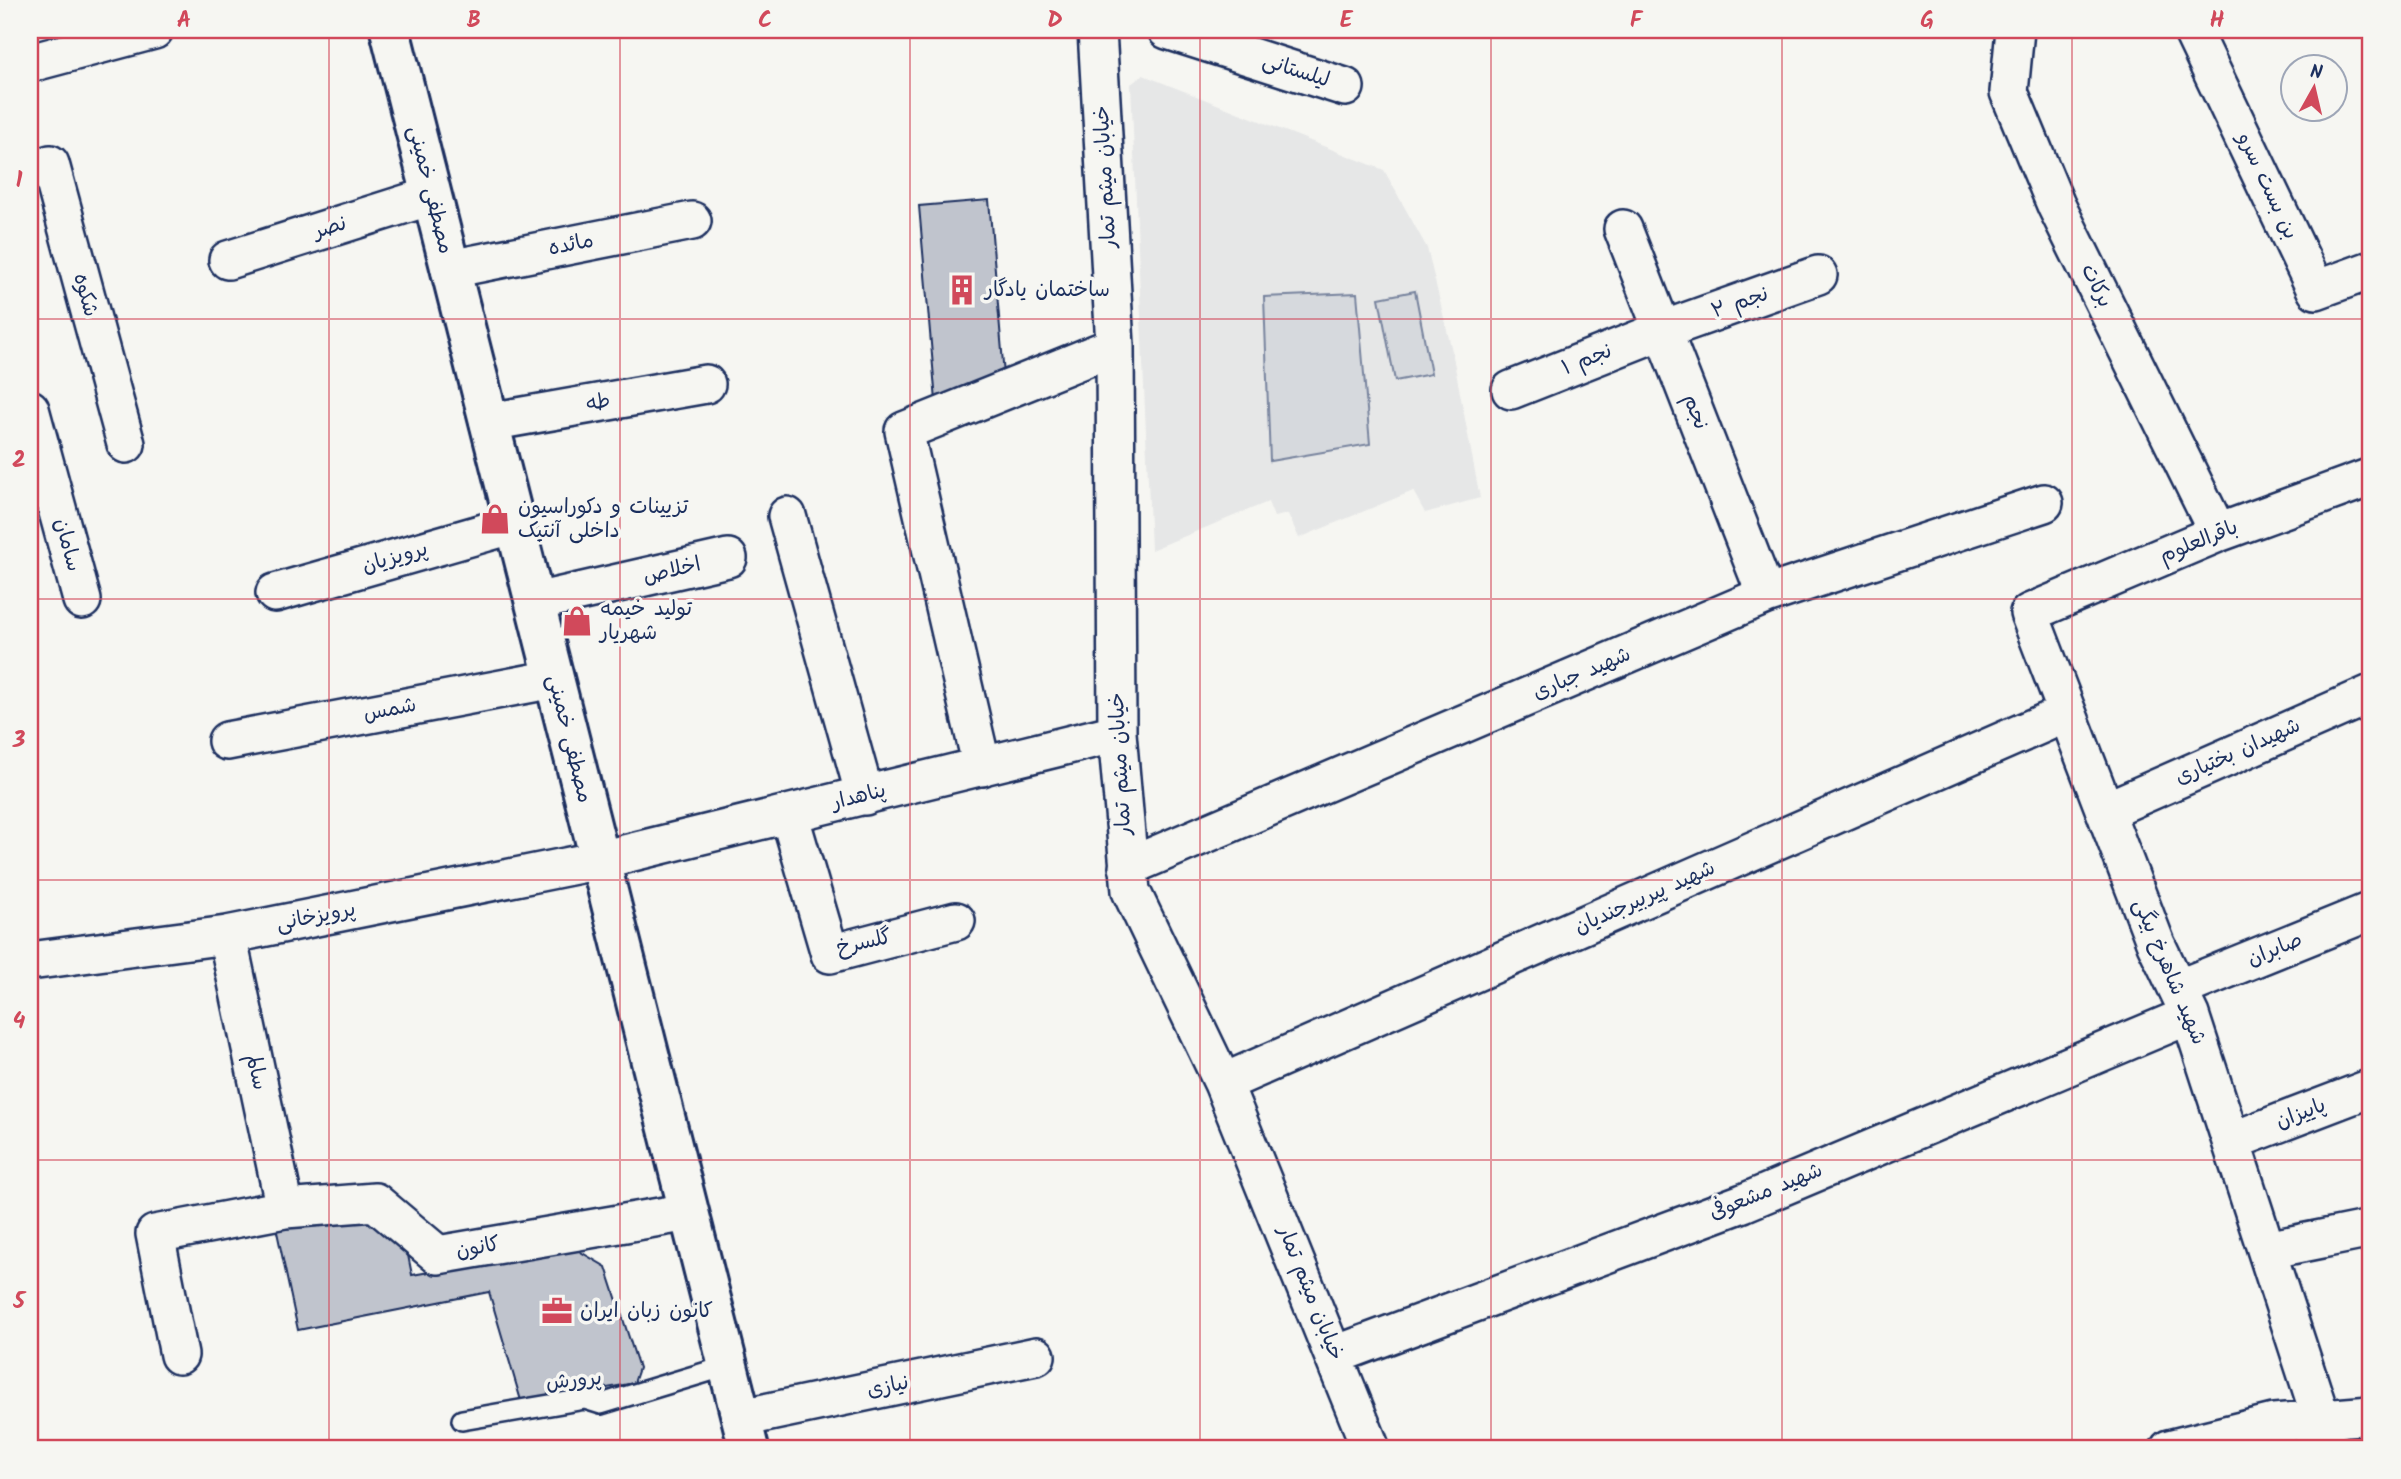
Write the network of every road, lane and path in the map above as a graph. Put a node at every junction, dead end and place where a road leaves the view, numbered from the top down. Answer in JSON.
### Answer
{"nodes":[{"id":1,"x":153,"y":30,"type":"edge"},
{"id":2,"x":390,"y":30,"type":"edge"},
{"id":3,"x":1097,"y":30,"type":"edge"},
{"id":4,"x":1167,"y":30,"type":"edge"},
{"id":5,"x":2192,"y":30,"type":"edge"},
{"id":6,"x":2019,"y":31,"type":"edge"},
{"id":7,"x":30,"y":63,"type":"edge"},
{"id":8,"x":1345,"y":87,"type":"dead end"},
{"id":9,"x":30,"y":170,"type":"edge"},
{"id":10,"x":431,"y":196,"type":"junction"},
{"id":11,"x":692,"y":222,"type":"dead end"},
{"id":12,"x":1623,"y":229,"type":"dead end"},
{"id":13,"x":228,"y":260,"type":"dead end"},
{"id":14,"x":450,"y":269,"type":"junction"},
{"id":15,"x":2371,"y":270,"type":"edge"},
{"id":16,"x":1818,"y":275,"type":"dead end"},
{"id":17,"x":1662,"y":330,"type":"junction"},
{"id":18,"x":1115,"y":346,"type":"junction"},
{"id":19,"x":706,"y":384,"type":"dead end"},
{"id":20,"x":1511,"y":390,"type":"dead end"},
{"id":21,"x":30,"y":409,"type":"edge"},
{"id":22,"x":489,"y":422,"type":"junction"},
{"id":23,"x":126,"y":444,"type":"dead end"},
{"id":24,"x":2371,"y":477,"type":"edge"},
{"id":25,"x":40,"y":486,"type":"edge"},
{"id":26,"x":2044,"y":503,"type":"dead end"},
{"id":27,"x":787,"y":516,"type":"dead end"},
{"id":28,"x":515,"y":524,"type":"junction"},
{"id":29,"x":2218,"y":533,"type":"junction"},
{"id":30,"x":728,"y":558,"type":"dead end"},
{"id":31,"x":275,"y":593,"type":"dead end"},
{"id":32,"x":1766,"y":595,"type":"junction"},
{"id":33,"x":82,"y":600,"type":"dead end"},
{"id":34,"x":535,"y":602,"type":"junction"},
{"id":35,"x":2029,"y":613,"type":"joint"},
{"id":36,"x":554,"y":679,"type":"junction"},
{"id":37,"x":2371,"y":694,"type":"edge"},
{"id":38,"x":2067,"y":713,"type":"junction"},
{"id":39,"x":1117,"y":733,"type":"junction"},
{"id":40,"x":227,"y":741,"type":"dead end"},
{"id":41,"x":982,"y":767,"type":"junction"},
{"id":42,"x":865,"y":796,"type":"junction"},
{"id":43,"x":2105,"y":811,"type":"junction"},
{"id":44,"x":789,"y":814,"type":"junction"},
{"id":45,"x":600,"y":860,"type":"junction"},
{"id":46,"x":1128,"y":867,"type":"junction"},
{"id":47,"x":2371,"y":911,"type":"edge"},
{"id":48,"x":956,"y":921,"type":"dead end"},
{"id":49,"x":227,"y":935,"type":"junction"},
{"id":50,"x":30,"y":961,"type":"edge"},
{"id":51,"x":2184,"y":1002,"type":"junction"},
{"id":52,"x":1223,"y":1083,"type":"junction"},
{"id":53,"x":2371,"y":1088,"type":"edge"},
{"id":54,"x":2232,"y":1141,"type":"junction"},
{"id":55,"x":285,"y":1209,"type":"junction"},
{"id":56,"x":689,"y":1212,"type":"junction"},
{"id":57,"x":2371,"y":1229,"type":"edge"},
{"id":58,"x":2267,"y":1250,"type":"junction"},
{"id":59,"x":179,"y":1355,"type":"dead end"},
{"id":60,"x":1335,"y":1355,"type":"junction"},
{"id":61,"x":1036,"y":1356,"type":"dead end"},
{"id":62,"x":727,"y":1366,"type":"junction"},
{"id":63,"x":2371,"y":1415,"type":"edge"},
{"id":64,"x":462,"y":1420,"type":"dead end"},
{"id":65,"x":2326,"y":1433,"type":"edge"},
{"id":66,"x":745,"y":1434,"type":"edge"},
{"id":67,"x":1371,"y":1449,"type":"edge"},
{"id":68,"x":2169,"y":1449,"type":"edge"}],
"edges":[{"from":1,"to":7,"type":"street"},
{"from":2,"to":10,"type":"main road","name":"مصطفی خمینی"},
{"from":3,"to":18,"type":"street","name":"خیابان میثم تمار"},
{"from":4,"to":8,"type":"street","name":"لیلستانی"},
{"from":5,"to":15,"type":"street","name":"بن بست سرو"},
{"from":6,"to":29,"type":"street","name":"برکات"},
{"from":9,"to":23,"type":"street","name":"شکوه"},
{"from":10,"to":13,"type":"street","name":"نصر"},
{"from":10,"to":14,"type":"main road","name":"مصطفی خمینی"},
{"from":11,"to":14,"type":"street","name":"مائده"},
{"from":12,"to":17,"type":"street","name":"نجم"},
{"from":14,"to":22,"type":"main road","name":"مصطفی خمینی"},
{"from":16,"to":17,"type":"street","name":"نجم ۲"},
{"from":17,"to":20,"type":"street","name":"نجم ۱"},
{"from":17,"to":32,"type":"street","name":"نجم"},
{"from":18,"to":39,"type":"street","name":"خیابان میثم تمار"},
{"from":18,"to":41,"type":"street"},
{"from":19,"to":22,"type":"street","name":"طه"},
{"from":21,"to":25,"type":"street","name":"سامان"},
{"from":22,"to":28,"type":"main road","name":"مصطفی خمینی"},
{"from":24,"to":29,"type":"street","name":"باقرالعلوم"},
{"from":25,"to":33,"type":"street","name":"سامان"},
{"from":26,"to":32,"type":"street","name":"شهید جباری"},
{"from":27,"to":42,"type":"street"},
{"from":28,"to":31,"type":"street","name":"پرویزیان"},
{"from":28,"to":34,"type":"main road","name":"مصطفی خمینی"},
{"from":29,"to":35,"type":"street","name":"باقرالعلوم"},
{"from":30,"to":34,"type":"street","name":"اخلاص"},
{"from":32,"to":46,"type":"street","name":"شهید جباری"},
{"from":34,"to":36,"type":"main road","name":"مصطفی خمینی"},
{"from":35,"to":38,"type":"street","name":"شهید شاهرخ بیگی"},
{"from":36,"to":40,"type":"street","name":"شمس"},
{"from":36,"to":45,"type":"main road","name":"مصطفی خمینی"},
{"from":37,"to":43,"type":"street","name":"شهیدان بختیاری"},
{"from":38,"to":43,"type":"street","name":"شهید شاهرخ بیگی"},
{"from":38,"to":52,"type":"street","name":"شهید پیربیرجندیان"},
{"from":39,"to":41,"type":"street","name":"پناهدار"},
{"from":39,"to":46,"type":"street","name":"خیابان میثم تمار"},
{"from":41,"to":42,"type":"street","name":"پناهدار"},
{"from":42,"to":44,"type":"street","name":"پناهدار"},
{"from":43,"to":51,"type":"street","name":"شهید شاهرخ بیگی"},
{"from":44,"to":45,"type":"street","name":"پناهدار"},
{"from":44,"to":48,"type":"street","name":"گلسرخ"},
{"from":45,"to":49,"type":"street","name":"پرویزخانی"},
{"from":45,"to":56,"type":"main road","name":"مصطفی خمینی"},
{"from":46,"to":52,"type":"street","name":"خیابان میثم تمار"},
{"from":47,"to":51,"type":"street","name":"صابران"},
{"from":49,"to":50,"type":"street","name":"پرویزخانی"},
{"from":49,"to":55,"type":"street","name":"سالم"},
{"from":51,"to":54,"type":"street","name":"شهید شاهرخ بیگی"},
{"from":51,"to":60,"type":"street","name":"شهید مشعوفی"},
{"from":52,"to":60,"type":"street","name":"خیابان میثم تمار"},
{"from":53,"to":54,"type":"street","name":"پاییزان"},
{"from":54,"to":58,"type":"street","name":"شهید شاهرخ بیگی"},
{"from":55,"to":56,"type":"street","name":"کانون"},
{"from":55,"to":59,"type":"street","name":"کانون"},
{"from":56,"to":62,"type":"main road","name":"مصطفی خمینی"},
{"from":57,"to":58,"type":"street"},
{"from":58,"to":65,"type":"street","name":"شهید شاهرخ بیگی"},
{"from":60,"to":67,"type":"street","name":"خیابان میثم تمار"},
{"from":61,"to":66,"type":"street","name":"نیازی"},
{"from":62,"to":64,"type":"lane","name":"پرورش"},
{"from":62,"to":66,"type":"main road","name":"مصطفی خمینی"},
{"from":63,"to":65,"type":"street"},
{"from":65,"to":68,"type":"street"}]}
